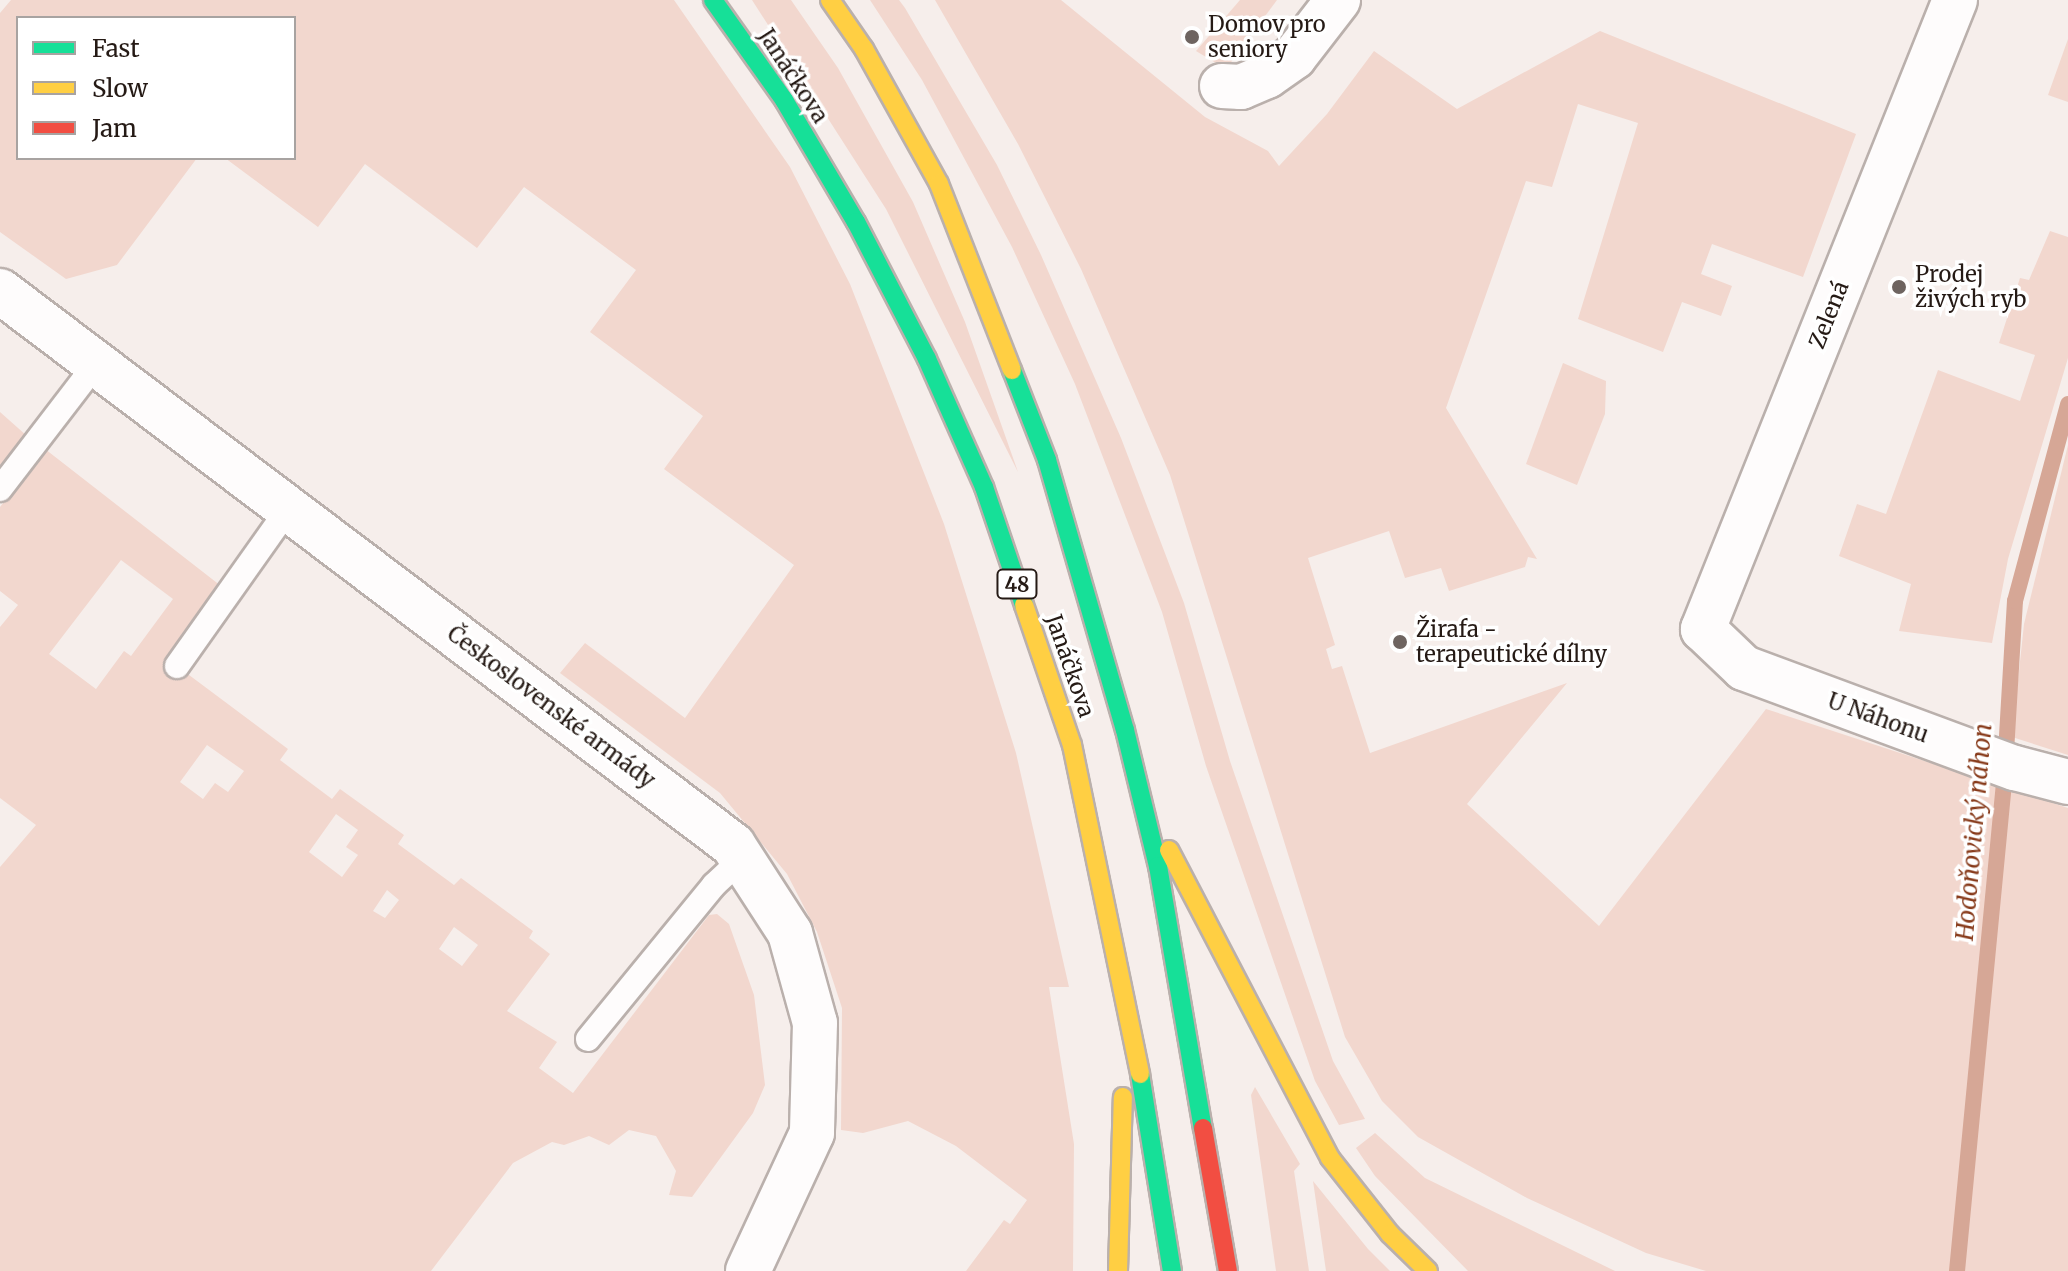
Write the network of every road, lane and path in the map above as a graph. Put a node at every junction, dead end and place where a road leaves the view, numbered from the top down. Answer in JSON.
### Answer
{"nodes":[{"id":1,"x":713,"y":0,"type":"edge"},
{"id":2,"x":830,"y":0,"type":"edge"},
{"id":3,"x":1338,"y":0,"type":"edge"},
{"id":4,"x":1955,"y":0,"type":"edge"},
{"id":5,"x":1222,"y":86,"type":"dead end"},
{"id":6,"x":0,"y":291,"type":"edge"},
{"id":7,"x":96,"y":364,"type":"junction"},
{"id":8,"x":0,"y":489,"type":"edge"},
{"id":9,"x":289,"y":508,"type":"junction"},
{"id":10,"x":1703,"y":629,"type":"joint"},
{"id":11,"x":177,"y":666,"type":"dead end"},
{"id":12,"x":2068,"y":782,"type":"edge"},
{"id":13,"x":1142,"y":798,"type":"junction"},
{"id":14,"x":742,"y":859,"type":"junction"},
{"id":15,"x":1120,"y":966,"type":"junction"},
{"id":16,"x":588,"y":1039,"type":"dead end"},
{"id":17,"x":748,"y":1271,"type":"edge"},
{"id":18,"x":1118,"y":1271,"type":"edge"},
{"id":19,"x":1172,"y":1271,"type":"edge"},
{"id":20,"x":1228,"y":1271,"type":"edge"},
{"id":21,"x":1428,"y":1271,"type":"edge"}],
"edges":[{"from":1,"to":15,"type":"main road","name":"Janáčkova","number":"48"},
{"from":2,"to":13,"type":"main road","name":"Janáčkova"},
{"from":3,"to":5,"type":"street"},
{"from":4,"to":10,"type":"street","name":"Zelená"},
{"from":6,"to":7,"type":"street","name":"Československé armády"},
{"from":7,"to":8,"type":"lane"},
{"from":7,"to":9,"type":"street","name":"Československé armády"},
{"from":9,"to":11,"type":"lane"},
{"from":9,"to":14,"type":"street","name":"Československé armády"},
{"from":10,"to":12,"type":"street","name":"U Náhonu"},
{"from":13,"to":20,"type":"main road","name":"Janáčkova"},
{"from":13,"to":21,"type":"main road"},
{"from":14,"to":16,"type":"lane"},
{"from":14,"to":17,"type":"street","name":"Československé armády"},
{"from":15,"to":18,"type":"main road","number":"48"},
{"from":15,"to":19,"type":"main road","name":"Janáčkova","number":"48"}]}
